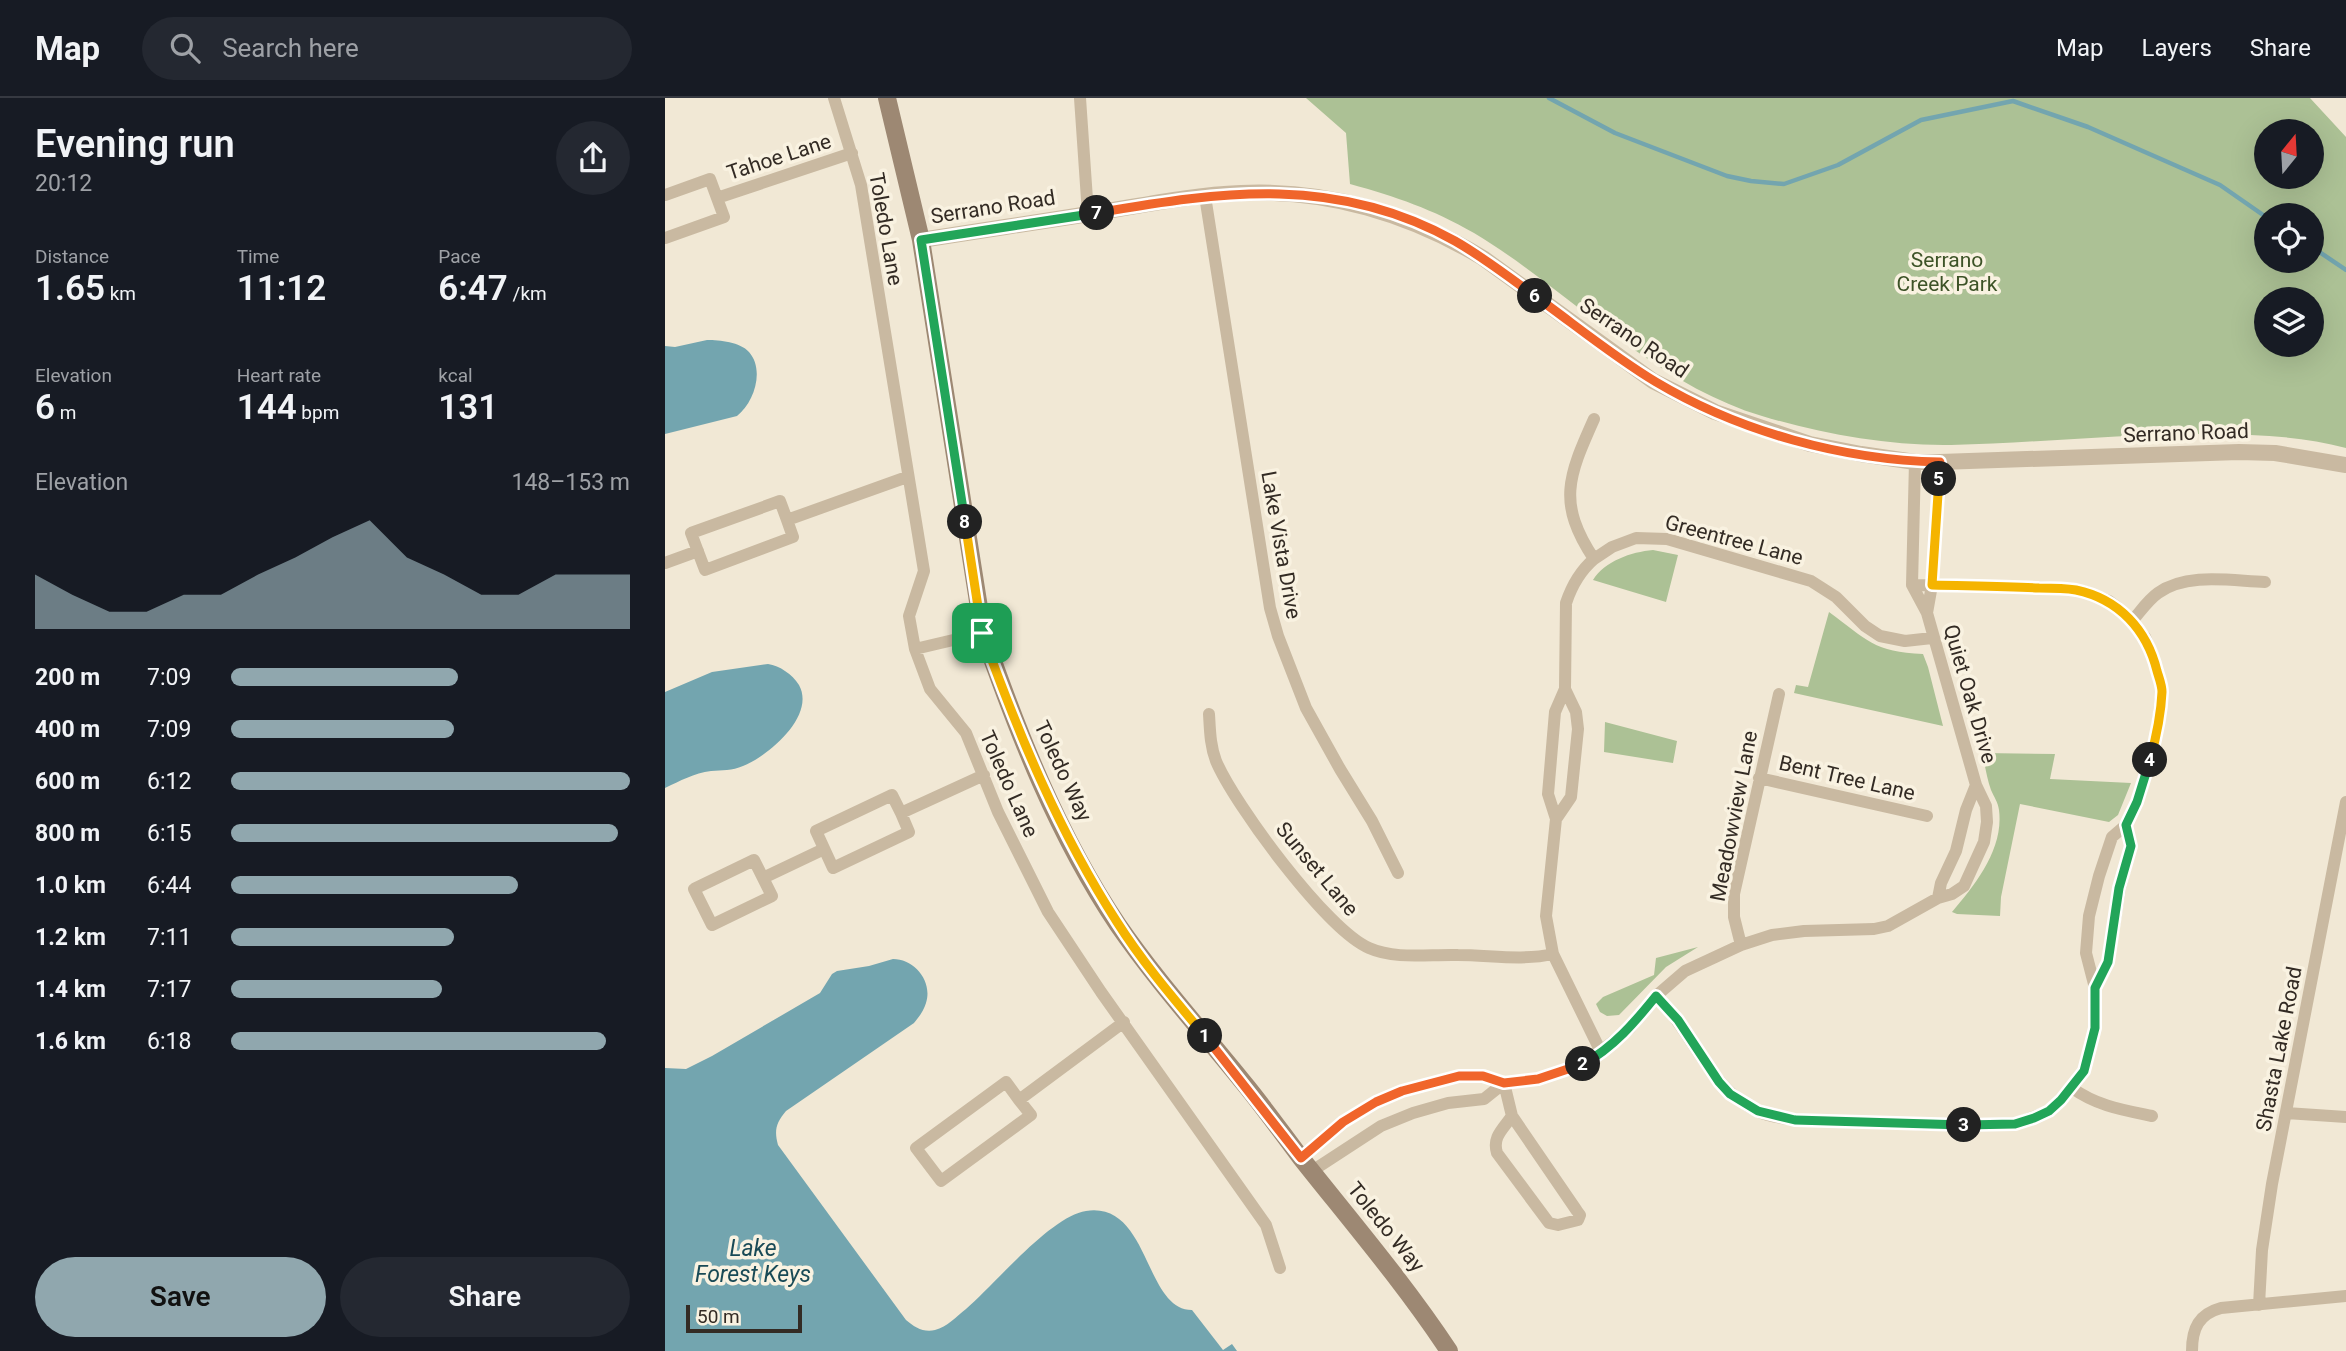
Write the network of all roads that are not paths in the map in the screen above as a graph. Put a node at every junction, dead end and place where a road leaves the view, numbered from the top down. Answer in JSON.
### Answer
{"nodes":[{"id":1,"x":834,"y":98,"type":"edge"},
{"id":2,"x":887,"y":98,"type":"edge"},
{"id":3,"x":1080,"y":98,"type":"edge"},
{"id":4,"x":852,"y":153,"type":"junction"},
{"id":5,"x":665,"y":195,"type":"edge"},
{"id":6,"x":1205,"y":196,"type":"junction"},
{"id":7,"x":717,"y":198,"type":"junction"},
{"id":8,"x":1089,"y":214,"type":"junction"},
{"id":9,"x":665,"y":238,"type":"edge"},
{"id":10,"x":921,"y":240,"type":"junction"},
{"id":11,"x":1594,"y":419,"type":"dead end"},
{"id":12,"x":1915,"y":462,"type":"junction"},
{"id":13,"x":1940,"y":462,"type":"junction"},
{"id":14,"x":2346,"y":465,"type":"edge"},
{"id":15,"x":907,"y":477,"type":"junction"},
{"id":16,"x":787,"y":520,"type":"junction"},
{"id":17,"x":698,"y":551,"type":"junction"},
{"id":18,"x":1594,"y":559,"type":"junction"},
{"id":19,"x":665,"y":563,"type":"edge"},
{"id":20,"x":2266,"y":582,"type":"dead end"},
{"id":21,"x":1912,"y":585,"type":"junction"},
{"id":22,"x":1932,"y":585,"type":"junction"},
{"id":23,"x":1927,"y":613,"type":"junction"},
{"id":24,"x":2132,"y":621,"type":"junction"},
{"id":25,"x":982,"y":633,"type":"junction"},
{"id":26,"x":1932,"y":638,"type":"junction"},
{"id":27,"x":915,"y":649,"type":"junction"},
{"id":28,"x":1565,"y":689,"type":"junction"},
{"id":29,"x":1779,"y":694,"type":"dead end"},
{"id":30,"x":1209,"y":714,"type":"dead end"},
{"id":31,"x":984,"y":775,"type":"junction"},
{"id":32,"x":1759,"y":778,"type":"junction"},
{"id":33,"x":1976,"y":785,"type":"junction"},
{"id":34,"x":2346,"y":802,"type":"edge"},
{"id":35,"x":901,"y":813,"type":"junction"},
{"id":36,"x":1927,"y":816,"type":"dead end"},
{"id":37,"x":1556,"y":819,"type":"junction"},
{"id":38,"x":2126,"y":825,"type":"junction"},
{"id":39,"x":824,"y":849,"type":"junction"},
{"id":40,"x":1398,"y":873,"type":"dead end"},
{"id":41,"x":763,"y":878,"type":"junction"},
{"id":42,"x":1938,"y":898,"type":"junction"},
{"id":43,"x":1741,"y":945,"type":"junction"},
{"id":44,"x":1553,"y":954,"type":"junction"},
{"id":45,"x":2095,"y":988,"type":"junction"},
{"id":46,"x":1656,"y":996,"type":"junction"},
{"id":47,"x":1124,"y":1022,"type":"junction"},
{"id":48,"x":1601,"y":1052,"type":"junction"},
{"id":49,"x":1504,"y":1083,"type":"junction"},
{"id":50,"x":2072,"y":1088,"type":"junction"},
{"id":51,"x":1019,"y":1100,"type":"junction"},
{"id":52,"x":2287,"y":1114,"type":"junction"},
{"id":53,"x":2152,"y":1115,"type":"dead end"},
{"id":54,"x":1511,"y":1116,"type":"junction"},
{"id":55,"x":2346,"y":1117,"type":"edge"},
{"id":56,"x":1307,"y":1164,"type":"junction"},
{"id":57,"x":1280,"y":1268,"type":"dead end"},
{"id":58,"x":2346,"y":1296,"type":"edge"},
{"id":59,"x":2259,"y":1305,"type":"junction"},
{"id":60,"x":1449,"y":1351,"type":"edge"},
{"id":61,"x":2192,"y":1351,"type":"edge"}],
"edges":[{"from":1,"to":4,"type":"street","name":"Toledo Lane"},
{"from":2,"to":10,"type":"main road","name":"Toledo Way"},
{"from":3,"to":8,"type":"street"},
{"from":4,"to":7,"type":"street","name":"Tahoe Lane"},
{"from":4,"to":15,"type":"street","name":"Toledo Lane"},
{"from":5,"to":7,"type":"street","name":"Tahoe Lane"},
{"from":6,"to":8,"type":"street","name":"Serrano Road"},
{"from":6,"to":12,"type":"street","name":"Serrano Road"},
{"from":6,"to":40,"type":"street","name":"Lake Vista Drive"},
{"from":7,"to":9,"type":"street","name":"Tahoe Lane"},
{"from":8,"to":10,"type":"street","name":"Serrano Road"},
{"from":10,"to":25,"type":"main road","name":"Toledo Way"},
{"from":11,"to":18,"type":"street"},
{"from":12,"to":13,"type":"street","name":"Serrano Road"},
{"from":12,"to":21,"type":"street","name":"Quiet Oak Drive"},
{"from":13,"to":14,"type":"street","name":"Serrano Road"},
{"from":13,"to":22,"type":"street","name":"Quiet Oak Drive"},
{"from":15,"to":16,"type":"street"},
{"from":15,"to":27,"type":"street","name":"Toledo Lane"},
{"from":16,"to":17,"type":"street"},
{"from":16,"to":17,"type":"street"},
{"from":17,"to":19,"type":"street"},
{"from":18,"to":26,"type":"street","name":"Greentree Lane"},
{"from":18,"to":28,"type":"street"},
{"from":20,"to":24,"type":"street"},
{"from":21,"to":22,"type":"street"},
{"from":21,"to":23,"type":"street","name":"Quiet Oak Drive"},
{"from":22,"to":23,"type":"street","name":"Quiet Oak Drive"},
{"from":22,"to":24,"type":"street"},
{"from":23,"to":26,"type":"street","name":"Quiet Oak Drive"},
{"from":24,"to":38,"type":"street"},
{"from":25,"to":27,"type":"street"},
{"from":25,"to":56,"type":"main road","name":"Toledo Way"},
{"from":26,"to":33,"type":"street","name":"Quiet Oak Drive"},
{"from":27,"to":31,"type":"street","name":"Toledo Lane"},
{"from":28,"to":37,"type":"street"},
{"from":28,"to":37,"type":"street"},
{"from":29,"to":32,"type":"street","name":"Meadowview Lane"},
{"from":30,"to":44,"type":"street","name":"Sunset Lane"},
{"from":31,"to":35,"type":"street"},
{"from":31,"to":47,"type":"street","name":"Toledo Lane"},
{"from":32,"to":36,"type":"street","name":"Bent Tree Lane"},
{"from":32,"to":43,"type":"street","name":"Meadowview Lane"},
{"from":33,"to":42,"type":"street","name":"Quiet Oak Drive"},
{"from":33,"to":42,"type":"street","name":"Quiet Oak Drive"},
{"from":34,"to":52,"type":"street","name":"Shasta Lake Road"},
{"from":35,"to":39,"type":"street"},
{"from":35,"to":39,"type":"street"},
{"from":37,"to":44,"type":"street"},
{"from":38,"to":45,"type":"street"},
{"from":38,"to":45,"type":"street"},
{"from":39,"to":41,"type":"street"},
{"from":41,"to":41,"type":"street"},
{"from":42,"to":43,"type":"street","name":"Quiet Oak Drive"},
{"from":43,"to":46,"type":"street","name":"Quiet Oak Drive"},
{"from":44,"to":48,"type":"street"},
{"from":45,"to":50,"type":"street"},
{"from":46,"to":48,"type":"street","name":"Quiet Oak Drive"},
{"from":46,"to":50,"type":"street"},
{"from":47,"to":51,"type":"street"},
{"from":47,"to":57,"type":"street","name":"Toledo Lane"},
{"from":48,"to":49,"type":"street","name":"Quiet Oak Drive"},
{"from":49,"to":54,"type":"street"},
{"from":49,"to":56,"type":"street","name":"Quiet Oak Drive"},
{"from":49,"to":56,"type":"street","name":"Quiet Oak Drive"},
{"from":50,"to":53,"type":"street"},
{"from":51,"to":51,"type":"street"},
{"from":52,"to":55,"type":"street"},
{"from":52,"to":59,"type":"street","name":"Shasta Lake Road"},
{"from":54,"to":54,"type":"street"},
{"from":56,"to":60,"type":"main road","name":"Toledo Way"},
{"from":58,"to":59,"type":"street"},
{"from":59,"to":61,"type":"street"}]}
